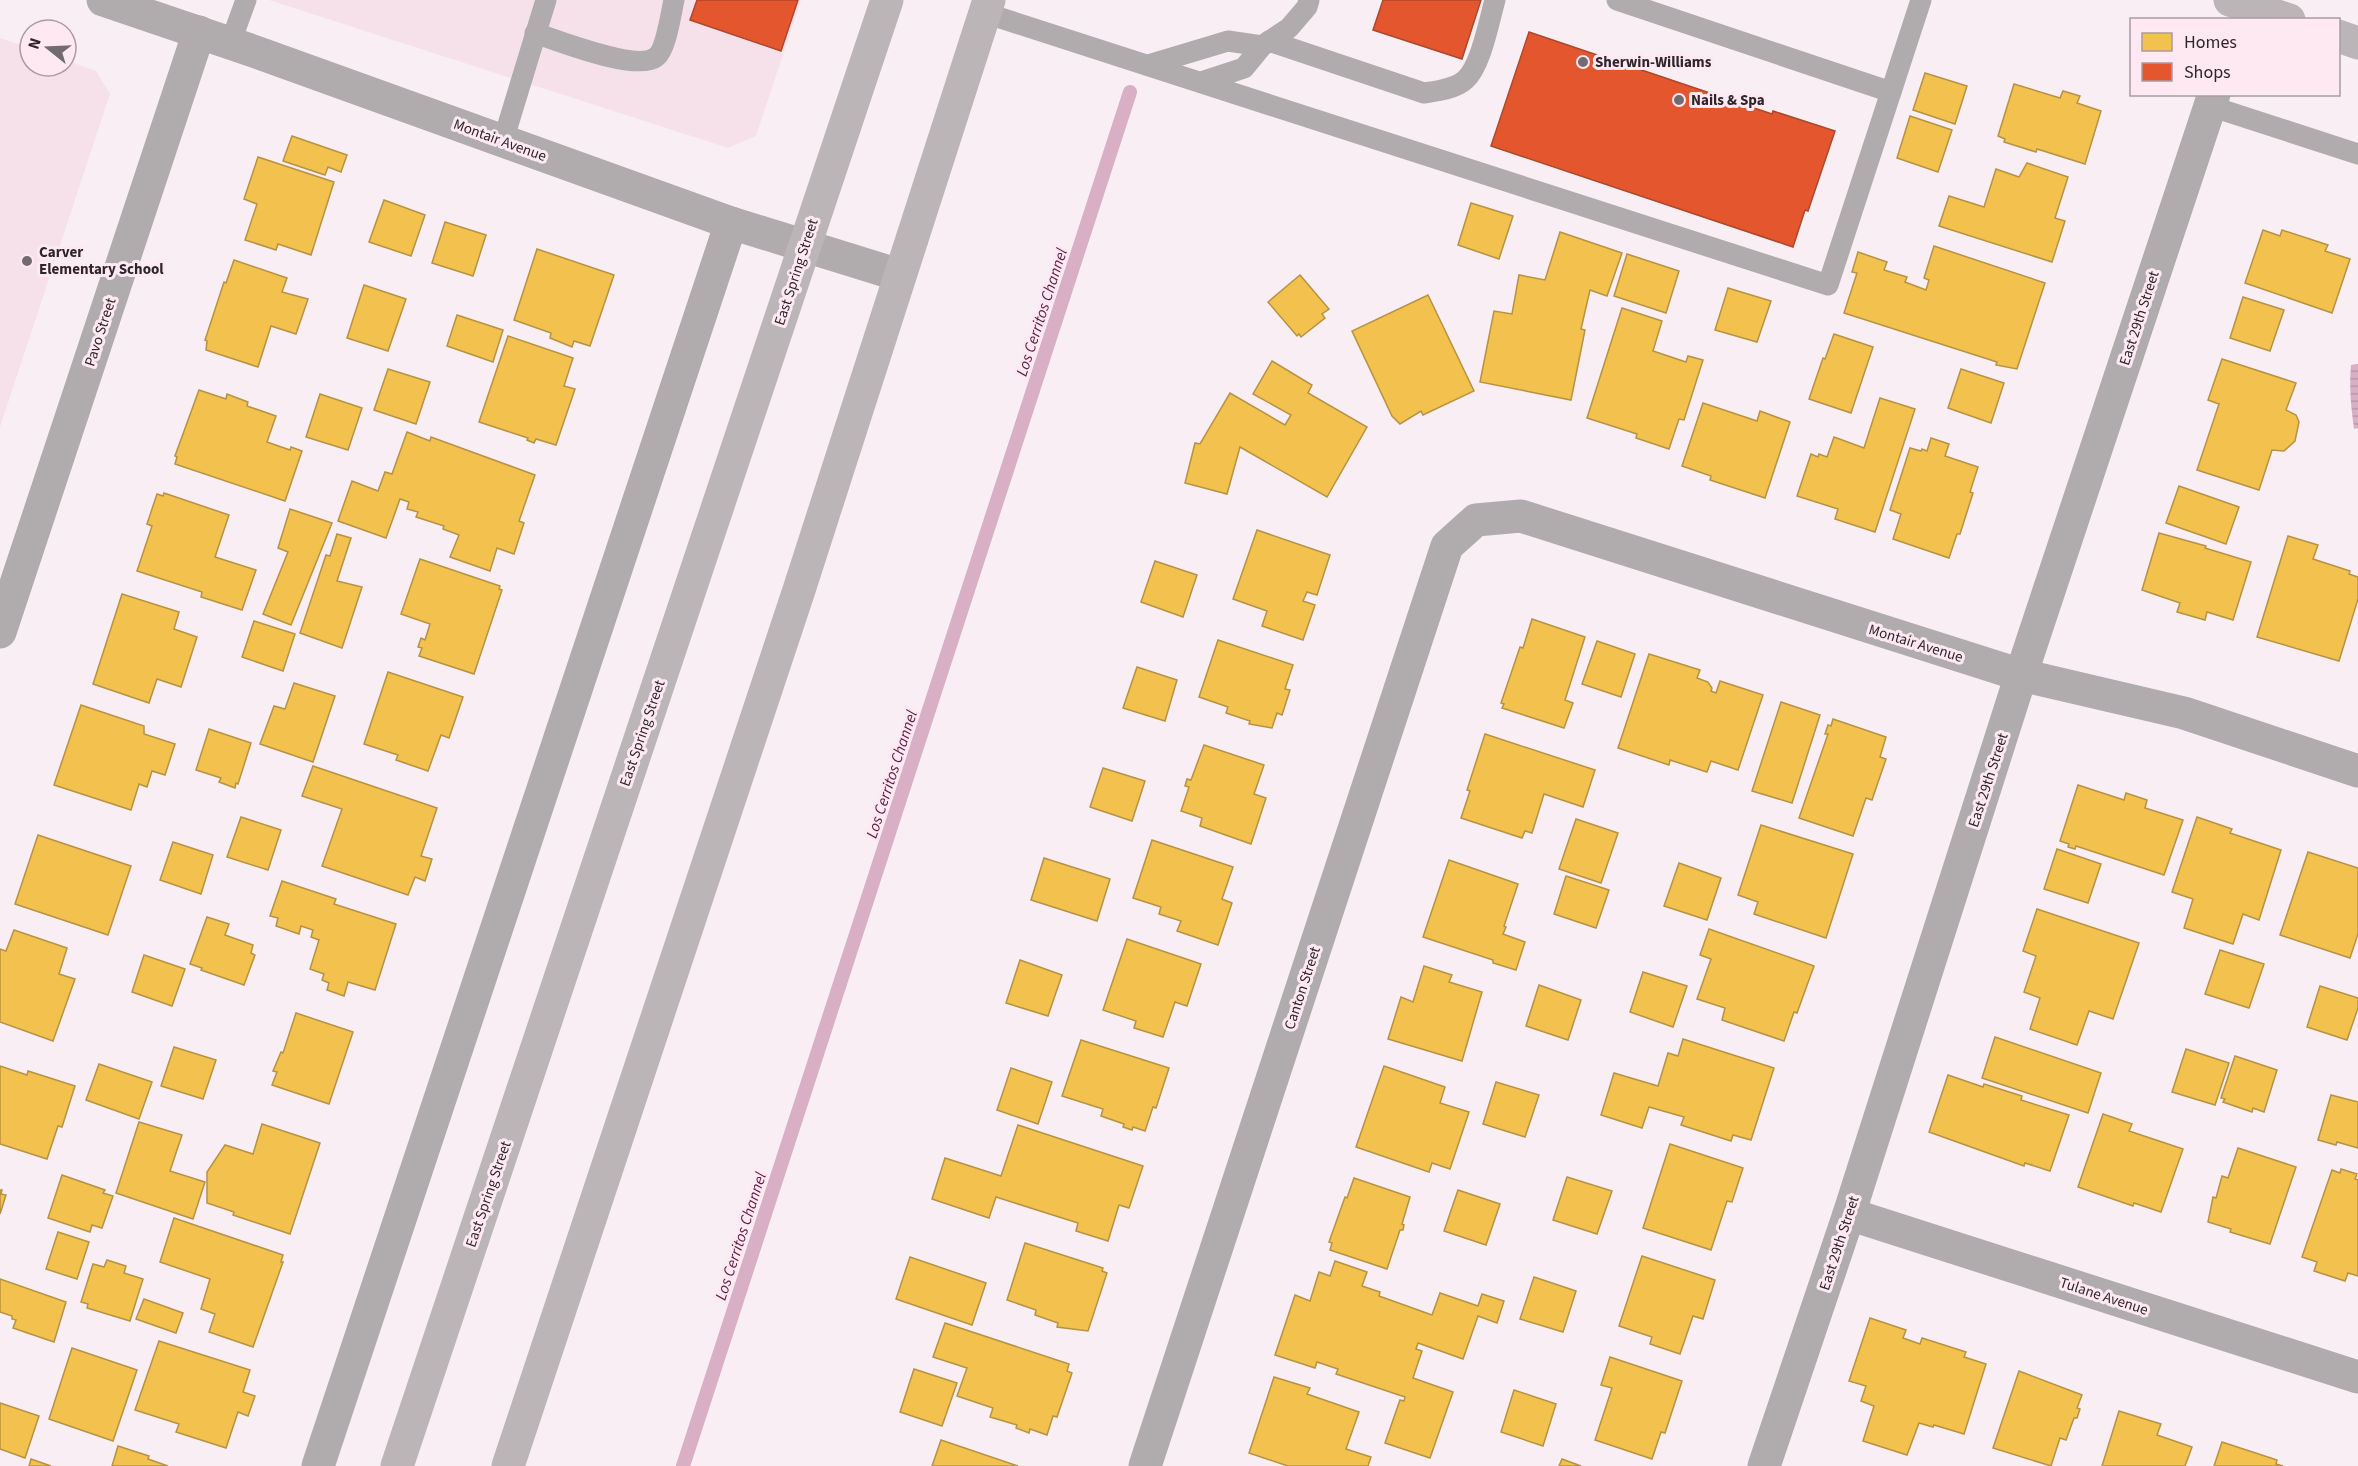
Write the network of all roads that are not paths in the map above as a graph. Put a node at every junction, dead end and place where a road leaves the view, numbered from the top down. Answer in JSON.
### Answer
{"nodes":[{"id":1,"x":103,"y":0,"type":"edge"},
{"id":2,"x":246,"y":0,"type":"edge"},
{"id":3,"x":546,"y":0,"type":"edge"},
{"id":4,"x":674,"y":0,"type":"edge"},
{"id":5,"x":887,"y":0,"type":"edge"},
{"id":6,"x":1309,"y":0,"type":"edge"},
{"id":7,"x":1495,"y":0,"type":"edge"},
{"id":8,"x":1617,"y":0,"type":"edge"},
{"id":9,"x":1921,"y":0,"type":"edge"},
{"id":10,"x":987,"y":6,"type":"edge"},
{"id":11,"x":2239,"y":6,"type":"edge"},
{"id":12,"x":2282,"y":18,"type":"edge"},
{"id":13,"x":199,"y":32,"type":"junction"},
{"id":14,"x":535,"y":33,"type":"junction"},
{"id":15,"x":2340,"y":37,"type":"edge"},
{"id":16,"x":2358,"y":43,"type":"edge"},
{"id":17,"x":230,"y":44,"type":"junction"},
{"id":18,"x":1265,"y":44,"type":"junction"},
{"id":19,"x":1148,"y":65,"type":"junction"},
{"id":20,"x":1201,"y":82,"type":"junction"},
{"id":21,"x":1891,"y":92,"type":"junction"},
{"id":22,"x":2212,"y":100,"type":"edge"},
{"id":23,"x":503,"y":141,"type":"junction"},
{"id":24,"x":2358,"y":154,"type":"edge"},
{"id":25,"x":731,"y":223,"type":"junction"},
{"id":26,"x":805,"y":246,"type":"junction"},
{"id":27,"x":899,"y":275,"type":"junction"},
{"id":28,"x":1476,"y":520,"type":"joint"},
{"id":29,"x":0,"y":632,"type":"edge"},
{"id":30,"x":2021,"y":675,"type":"junction"},
{"id":31,"x":2358,"y":771,"type":"edge"},
{"id":32,"x":1849,"y":1214,"type":"junction"},
{"id":33,"x":2358,"y":1377,"type":"edge"},
{"id":34,"x":318,"y":1466,"type":"edge"},
{"id":35,"x":397,"y":1466,"type":"edge"},
{"id":36,"x":508,"y":1466,"type":"edge"},
{"id":37,"x":1145,"y":1466,"type":"edge"},
{"id":38,"x":1764,"y":1466,"type":"edge"}],
"edges":[{"from":1,"to":13,"type":"street","name":"Montair Avenue"},
{"from":2,"to":17,"type":"lane"},
{"from":3,"to":14,"type":"lane"},
{"from":4,"to":14,"type":"lane"},
{"from":5,"to":26,"type":"main road","name":"East Spring Street"},
{"from":6,"to":18,"type":"lane"},
{"from":7,"to":18,"type":"lane"},
{"from":8,"to":21,"type":"lane"},
{"from":9,"to":21,"type":"lane"},
{"from":10,"to":19,"type":"lane"},
{"from":10,"to":27,"type":"main road"},
{"from":11,"to":12,"type":"main road"},
{"from":13,"to":17,"type":"street","name":"Montair Avenue"},
{"from":13,"to":29,"type":"street","name":"Pavo Street"},
{"from":14,"to":23,"type":"lane"},
{"from":15,"to":16,"type":"main road"},
{"from":17,"to":23,"type":"street","name":"Montair Avenue"},
{"from":18,"to":19,"type":"lane"},
{"from":18,"to":20,"type":"lane"},
{"from":19,"to":20,"type":"lane"},
{"from":20,"to":21,"type":"lane"},
{"from":22,"to":24,"type":"lane"},
{"from":22,"to":30,"type":"street","name":"East 29th Street"},
{"from":23,"to":25,"type":"street","name":"Montair Avenue"},
{"from":25,"to":26,"type":"street","name":"Montair Avenue"},
{"from":25,"to":34,"type":"street"},
{"from":26,"to":27,"type":"street","name":"Montair Avenue"},
{"from":26,"to":35,"type":"main road","name":"East Spring Street"},
{"from":27,"to":36,"type":"main road"},
{"from":28,"to":30,"type":"street","name":"Montair Avenue"},
{"from":28,"to":37,"type":"street","name":"Canton Street"},
{"from":30,"to":31,"type":"street","name":"Montair Avenue"},
{"from":30,"to":32,"type":"street","name":"East 29th Street"},
{"from":32,"to":33,"type":"street","name":"Tulane Avenue"},
{"from":32,"to":38,"type":"street","name":"East 29th Street"}]}
